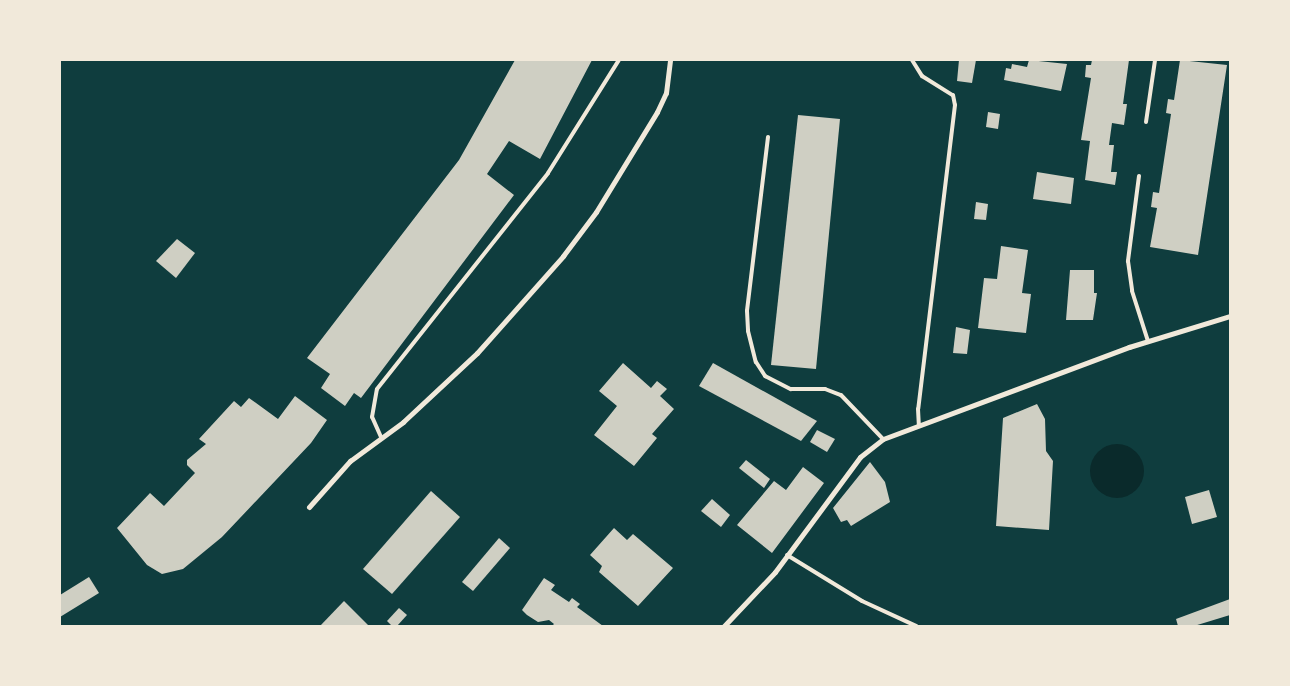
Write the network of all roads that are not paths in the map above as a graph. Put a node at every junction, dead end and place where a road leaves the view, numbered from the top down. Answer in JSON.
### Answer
{"nodes":[{"id":1,"x":619,"y":60,"type":"edge"},
{"id":2,"x":670,"y":60,"type":"edge"},
{"id":3,"x":912,"y":60,"type":"edge"},
{"id":4,"x":1155,"y":60,"type":"edge"},
{"id":5,"x":1146,"y":122,"type":"dead end"},
{"id":6,"x":768,"y":137,"type":"dead end"},
{"id":7,"x":1139,"y":176,"type":"dead end"},
{"id":8,"x":1230,"y":316,"type":"edge"},
{"id":9,"x":1148,"y":341,"type":"junction"},
{"id":10,"x":919,"y":426,"type":"junction"},
{"id":11,"x":381,"y":437,"type":"junction"},
{"id":12,"x":883,"y":439,"type":"junction"},
{"id":13,"x":309,"y":507,"type":"dead end"},
{"id":14,"x":787,"y":555,"type":"junction"},
{"id":15,"x":724,"y":626,"type":"edge"},
{"id":16,"x":916,"y":626,"type":"edge"}],
"edges":[{"from":1,"to":11,"type":"lane"},
{"from":2,"to":11,"type":"street"},
{"from":3,"to":10,"type":"lane"},
{"from":4,"to":5,"type":"lane"},
{"from":6,"to":12,"type":"lane"},
{"from":7,"to":9,"type":"lane"},
{"from":8,"to":9,"type":"street"},
{"from":9,"to":10,"type":"street"},
{"from":10,"to":12,"type":"street"},
{"from":11,"to":13,"type":"street"},
{"from":12,"to":14,"type":"street"},
{"from":14,"to":15,"type":"street"},
{"from":14,"to":16,"type":"lane"}]}
